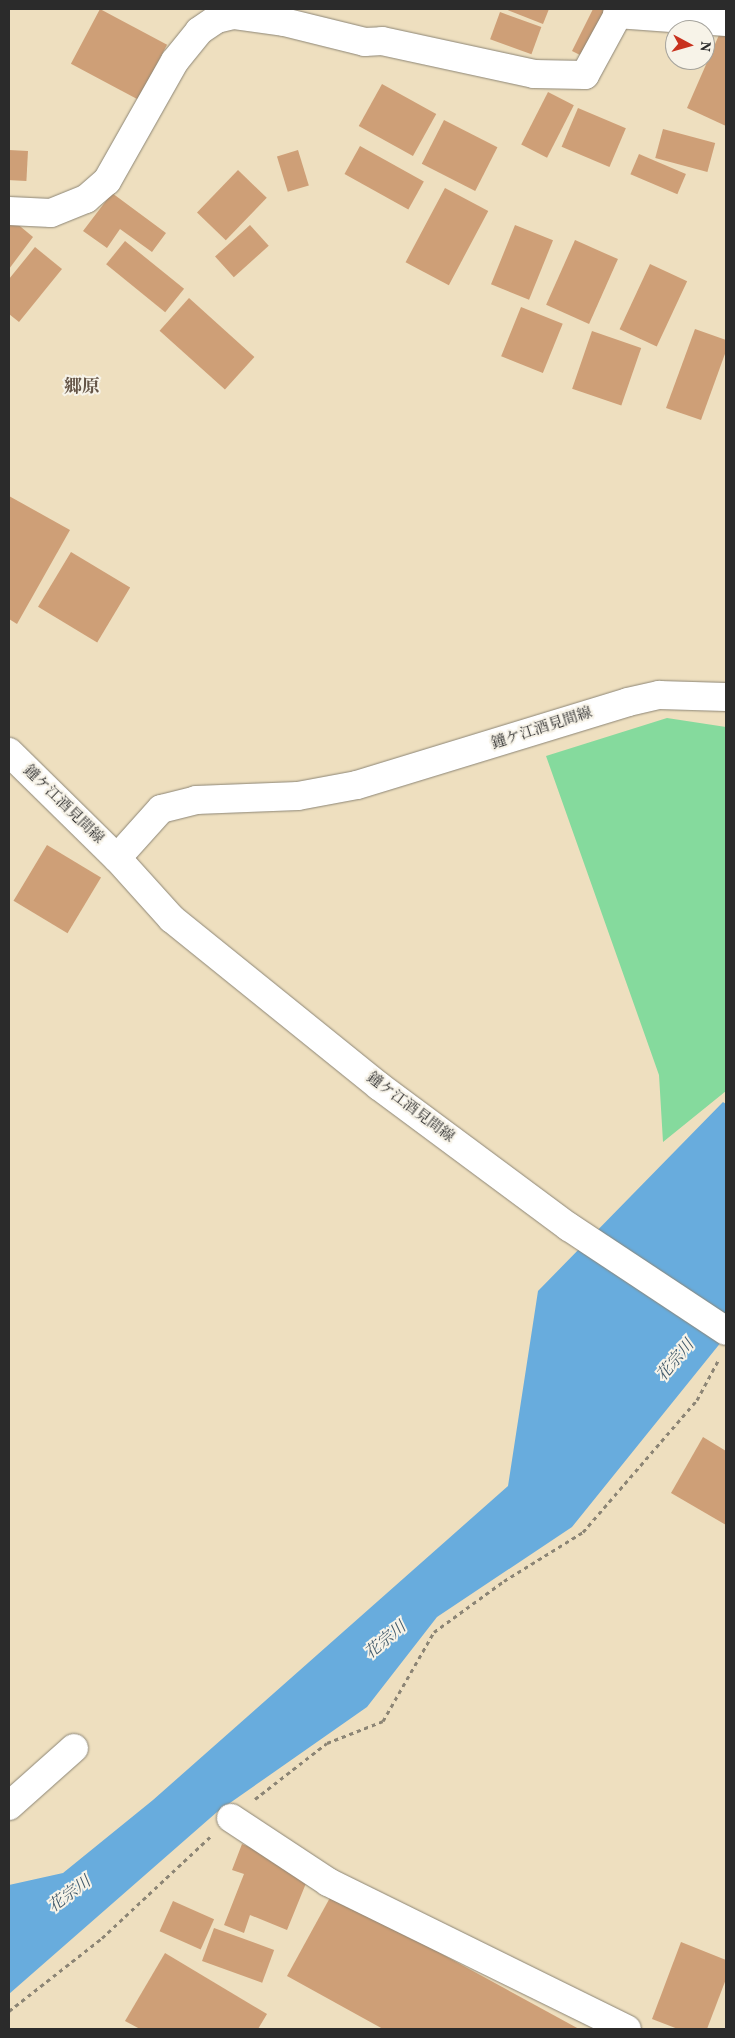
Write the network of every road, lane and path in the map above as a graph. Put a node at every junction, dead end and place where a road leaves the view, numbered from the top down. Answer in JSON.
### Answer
{"nodes":[{"id":1,"x":619,"y":12,"type":"edge"},
{"id":2,"x":726,"y":22,"type":"edge"},
{"id":3,"x":9,"y":211,"type":"edge"},
{"id":4,"x":726,"y":697,"type":"edge"},
{"id":5,"x":9,"y":752,"type":"edge"},
{"id":6,"x":117,"y":858,"type":"junction"},
{"id":7,"x":724,"y":1341,"type":"edge"},
{"id":8,"x":74,"y":1748,"type":"dead end"},
{"id":9,"x":9,"y":1806,"type":"edge"},
{"id":10,"x":230,"y":1818,"type":"junction"},
{"id":11,"x":9,"y":2011,"type":"edge"},
{"id":12,"x":627,"y":2029,"type":"edge"}],
"edges":[{"from":1,"to":2,"type":"main road"},
{"from":1,"to":3,"type":"main road"},
{"from":4,"to":6,"type":"main road","name":"鐘ケ江酒見間線"},
{"from":5,"to":6,"type":"main road","name":"鐘ケ江酒見間線"},
{"from":6,"to":7,"type":"main road","name":"鐘ケ江酒見間線"},
{"from":7,"to":10,"type":"path"},
{"from":8,"to":9,"type":"main road"},
{"from":10,"to":11,"type":"path"},
{"from":10,"to":12,"type":"main road"}]}
